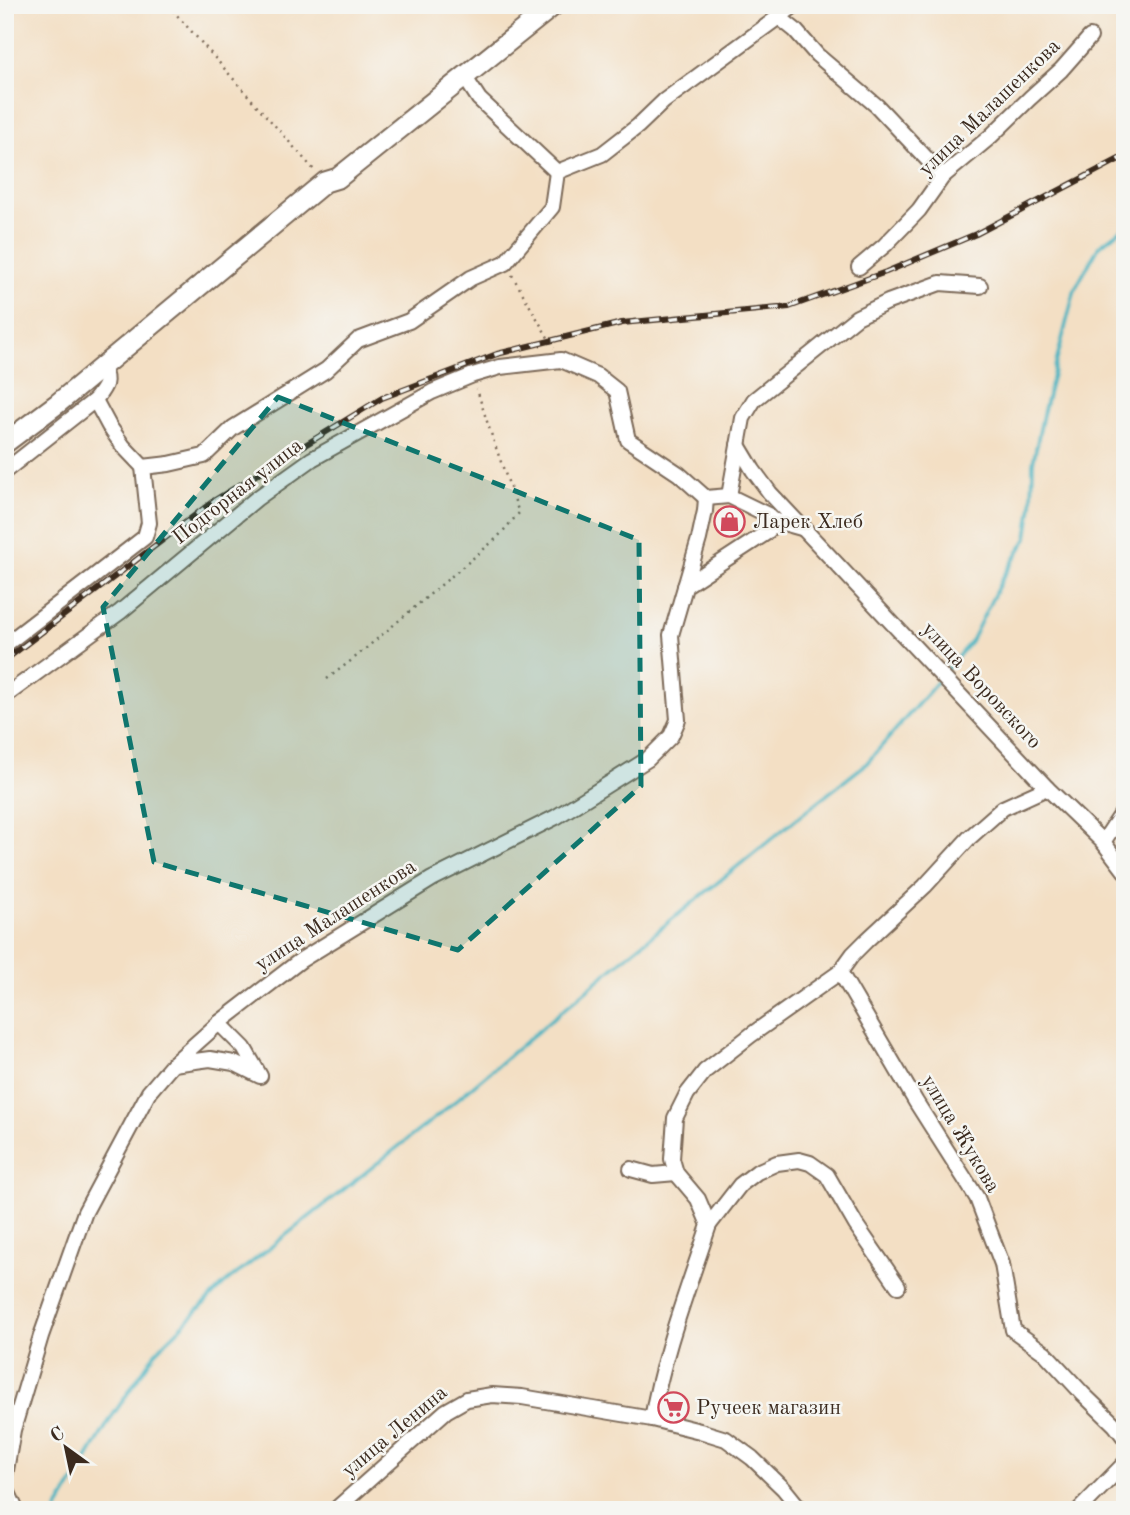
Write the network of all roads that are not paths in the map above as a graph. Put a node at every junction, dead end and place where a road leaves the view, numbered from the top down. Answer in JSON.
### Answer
{"nodes":[{"id":1,"x":554,"y":5,"type":"edge"},
{"id":2,"x":795,"y":5,"type":"edge"},
{"id":3,"x":780,"y":18,"type":"junction"},
{"id":4,"x":1090,"y":37,"type":"dead end"},
{"id":5,"x":464,"y":76,"type":"junction"},
{"id":6,"x":557,"y":172,"type":"junction"},
{"id":7,"x":943,"y":176,"type":"junction"},
{"id":8,"x":859,"y":267,"type":"dead end"},
{"id":9,"x":981,"y":286,"type":"dead end"},
{"id":10,"x":102,"y":366,"type":"junction"},
{"id":11,"x":95,"y":400,"type":"junction"},
{"id":12,"x":5,"y":443,"type":"edge"},
{"id":13,"x":738,"y":445,"type":"junction"},
{"id":14,"x":143,"y":467,"type":"junction"},
{"id":15,"x":5,"y":471,"type":"edge"},
{"id":16,"x":729,"y":496,"type":"junction"},
{"id":17,"x":706,"y":498,"type":"junction"},
{"id":18,"x":773,"y":520,"type":"junction"},
{"id":19,"x":806,"y":530,"type":"junction"},
{"id":20,"x":685,"y":586,"type":"junction"},
{"id":21,"x":5,"y":645,"type":"edge"},
{"id":22,"x":5,"y":696,"type":"edge"},
{"id":23,"x":1047,"y":788,"type":"junction"},
{"id":24,"x":1125,"y":809,"type":"edge"},
{"id":25,"x":1103,"y":842,"type":"junction"},
{"id":26,"x":1125,"y":871,"type":"edge"},
{"id":27,"x":839,"y":972,"type":"junction"},
{"id":28,"x":219,"y":1023,"type":"junction"},
{"id":29,"x":173,"y":1063,"type":"junction"},
{"id":30,"x":631,"y":1169,"type":"dead end"},
{"id":31,"x":676,"y":1173,"type":"junction"},
{"id":32,"x":709,"y":1225,"type":"junction"},
{"id":33,"x":898,"y":1286,"type":"dead end"},
{"id":34,"x":652,"y":1419,"type":"junction"},
{"id":35,"x":1125,"y":1438,"type":"edge"},
{"id":36,"x":1125,"y":1463,"type":"edge"},
{"id":37,"x":5,"y":1476,"type":"edge"},
{"id":38,"x":5,"y":1486,"type":"edge"},
{"id":39,"x":5,"y":1507,"type":"edge"},
{"id":40,"x":15,"y":1510,"type":"edge"},
{"id":41,"x":335,"y":1510,"type":"edge"},
{"id":42,"x":801,"y":1510,"type":"edge"},
{"id":43,"x":1079,"y":1510,"type":"edge"}],
"edges":[{"from":1,"to":5,"type":"main road"},
{"from":2,"to":3,"type":"street"},
{"from":3,"to":6,"type":"street"},
{"from":3,"to":7,"type":"street"},
{"from":4,"to":7,"type":"street","name":"улица Малашенкова"},
{"from":5,"to":6,"type":"street"},
{"from":5,"to":10,"type":"main road"},
{"from":6,"to":14,"type":"street"},
{"from":7,"to":8,"type":"street","name":"улица Малашенкова"},
{"from":9,"to":13,"type":"street"},
{"from":10,"to":11,"type":"street"},
{"from":10,"to":12,"type":"main road"},
{"from":11,"to":14,"type":"street"},
{"from":11,"to":15,"type":"street"},
{"from":13,"to":16,"type":"street"},
{"from":13,"to":19,"type":"street","name":"улица Воровского"},
{"from":14,"to":21,"type":"street"},
{"from":16,"to":17,"type":"street"},
{"from":16,"to":18,"type":"street","name":"улица Воровского"},
{"from":17,"to":20,"type":"street","name":"улица Малашенкова"},
{"from":17,"to":22,"type":"street","name":"Подгорная улица"},
{"from":18,"to":19,"type":"street","name":"улица Воровского"},
{"from":18,"to":20,"type":"street"},
{"from":19,"to":23,"type":"street","name":"улица Воровского"},
{"from":20,"to":28,"type":"street","name":"улица Малашенкова"},
{"from":23,"to":25,"type":"street","name":"улица Воровского"},
{"from":23,"to":27,"type":"street"},
{"from":24,"to":25,"type":"street"},
{"from":25,"to":26,"type":"street","name":"улица Воровского"},
{"from":27,"to":31,"type":"street"},
{"from":27,"to":35,"type":"street","name":"улица Жукова"},
{"from":28,"to":29,"type":"street","name":"улица Малашенкова"},
{"from":28,"to":29,"type":"street"},
{"from":29,"to":37,"type":"street","name":"улица Малашенкова"},
{"from":30,"to":31,"type":"street"},
{"from":31,"to":32,"type":"street"},
{"from":32,"to":33,"type":"street"},
{"from":32,"to":34,"type":"street"},
{"from":34,"to":41,"type":"street","name":"улица Ленина"},
{"from":34,"to":42,"type":"street","name":"улица Ленина"},
{"from":36,"to":43,"type":"street"},
{"from":38,"to":40,"type":"street"},
{"from":39,"to":40,"type":"street"}]}
